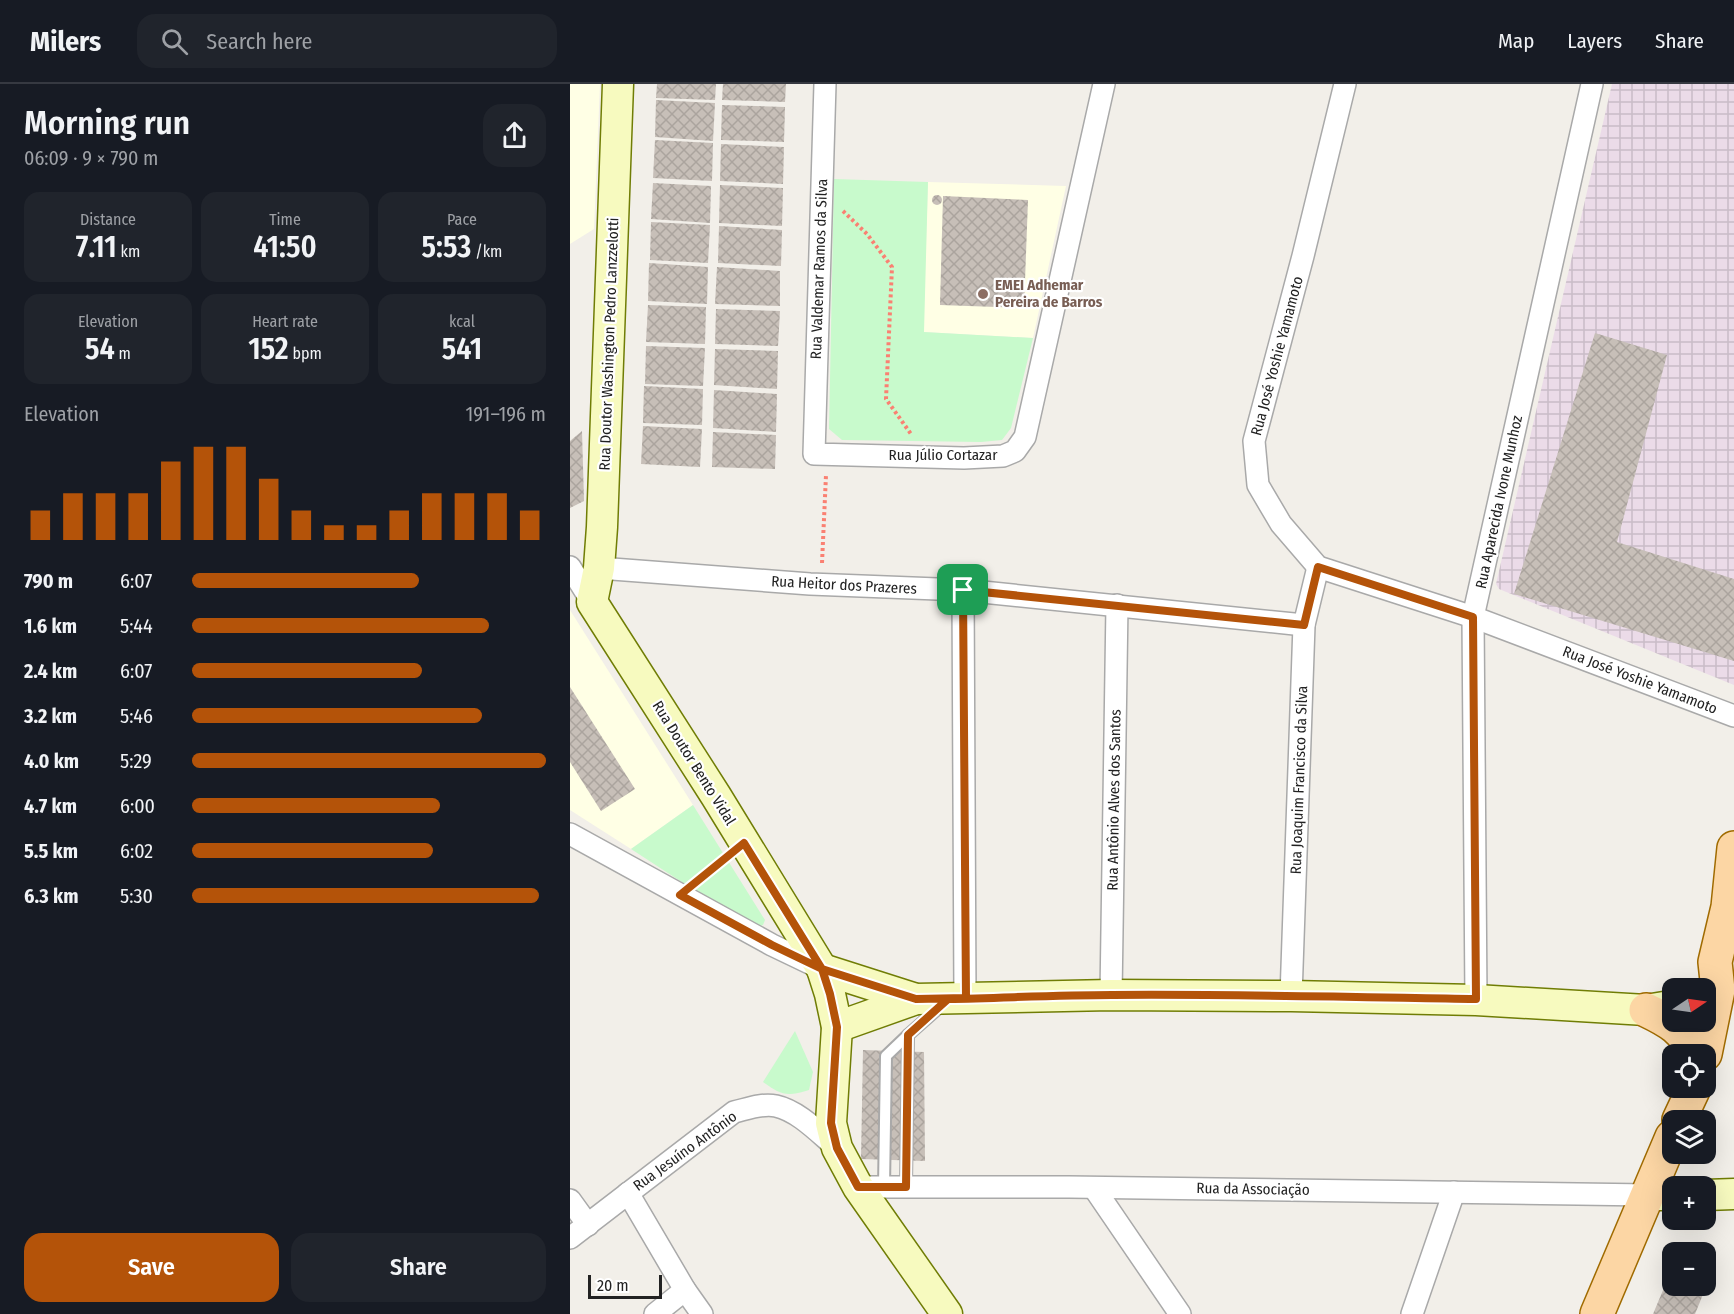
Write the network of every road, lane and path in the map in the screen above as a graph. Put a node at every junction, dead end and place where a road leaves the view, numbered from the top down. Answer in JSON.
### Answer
{"nodes":[{"id":1,"x":618,"y":84,"type":"edge"},
{"id":2,"x":825,"y":84,"type":"edge"},
{"id":3,"x":1104,"y":84,"type":"edge"},
{"id":4,"x":1345,"y":84,"type":"edge"},
{"id":5,"x":1592,"y":84,"type":"edge"},
{"id":6,"x":822,"y":189,"type":"junction"},
{"id":7,"x":820,"y":453,"type":"junction"},
{"id":8,"x":927,"y":456,"type":"junction"},
{"id":9,"x":570,"y":567,"type":"edge"},
{"id":10,"x":1318,"y":567,"type":"junction"},
{"id":11,"x":599,"y":568,"type":"junction"},
{"id":12,"x":820,"y":584,"type":"junction"},
{"id":13,"x":963,"y":590,"type":"junction"},
{"id":14,"x":592,"y":602,"type":"junction"},
{"id":15,"x":1117,"y":605,"type":"junction"},
{"id":16,"x":1473,"y":617,"type":"junction"},
{"id":17,"x":1304,"y":625,"type":"junction"},
{"id":18,"x":1734,"y":716,"type":"edge"},
{"id":19,"x":570,"y":834,"type":"edge"},
{"id":20,"x":744,"y":843,"type":"junction"},
{"id":21,"x":1734,"y":848,"type":"edge"},
{"id":22,"x":680,"y":895,"type":"junction"},
{"id":23,"x":822,"y":969,"type":"junction"},
{"id":24,"x":1702,"y":978,"type":"edge"},
{"id":25,"x":1111,"y":995,"type":"junction"},
{"id":26,"x":1291,"y":996,"type":"junction"},
{"id":27,"x":957,"y":998,"type":"junction"},
{"id":28,"x":916,"y":999,"type":"junction"},
{"id":29,"x":1476,"y":999,"type":"junction"},
{"id":30,"x":1659,"y":1008,"type":"edge"},
{"id":31,"x":837,"y":1027,"type":"junction"},
{"id":32,"x":908,"y":1035,"type":"junction"},
{"id":33,"x":1692,"y":1044,"type":"edge"},
{"id":34,"x":837,"y":1148,"type":"junction"},
{"id":35,"x":1669,"y":1164,"type":"edge"},
{"id":36,"x":871,"y":1187,"type":"junction"},
{"id":37,"x":906,"y":1187,"type":"junction"},
{"id":38,"x":1094,"y":1188,"type":"junction"},
{"id":39,"x":1454,"y":1192,"type":"junction"},
{"id":40,"x":628,"y":1193,"type":"junction"},
{"id":41,"x":1734,"y":1194,"type":"edge"},
{"id":42,"x":1661,"y":1195,"type":"edge"},
{"id":43,"x":1716,"y":1195,"type":"edge"},
{"id":44,"x":570,"y":1200,"type":"edge"},
{"id":45,"x":588,"y":1225,"type":"junction"},
{"id":46,"x":570,"y":1238,"type":"edge"},
{"id":47,"x":685,"y":1290,"type":"junction"},
{"id":48,"x":655,"y":1314,"type":"edge"},
{"id":49,"x":702,"y":1314,"type":"edge"},
{"id":50,"x":948,"y":1314,"type":"edge"},
{"id":51,"x":1180,"y":1314,"type":"edge"},
{"id":52,"x":1412,"y":1314,"type":"edge"},
{"id":53,"x":1597,"y":1314,"type":"edge"}],
"edges":[{"from":1,"to":11,"type":"main road","name":"Rua Doutor Washington Pedro Lanzzelotti"},
{"from":2,"to":6,"type":"street","name":"Rua Valdemar Ramos da Silva"},
{"from":3,"to":8,"type":"street","name":"Rua Júlio Cortazar"},
{"from":4,"to":10,"type":"street","name":"Rua José Yoshie Yamamoto"},
{"from":5,"to":16,"type":"street","name":"Rua Aparecida Ivone Munhoz"},
{"from":6,"to":7,"type":"street","name":"Rua Valdemar Ramos da Silva"},
{"from":6,"to":8,"type":"path"},
{"from":7,"to":8,"type":"street","name":"Rua Júlio Cortazar"},
{"from":7,"to":12,"type":"path"},
{"from":9,"to":14,"type":"street","name":"Rua Doutor Bento Vidal"},
{"from":10,"to":16,"type":"street","name":"Rua José Yoshie Yamamoto"},
{"from":10,"to":17,"type":"street","name":"Rua Joaquim Francisco da Silva"},
{"from":11,"to":12,"type":"street","name":"Rua Heitor dos Prazeres"},
{"from":11,"to":14,"type":"main road","name":"Rua Doutor Washington Pedro Lanzzelotti"},
{"from":12,"to":13,"type":"street","name":"Rua Heitor dos Prazeres"},
{"from":13,"to":15,"type":"street","name":"Rua Heitor dos Prazeres"},
{"from":13,"to":27,"type":"street"},
{"from":14,"to":20,"type":"main road","name":"Rua Doutor Bento Vidal"},
{"from":15,"to":17,"type":"street","name":"Rua Heitor dos Prazeres"},
{"from":15,"to":25,"type":"street","name":"Rua Antônio Alves dos Santos"},
{"from":16,"to":18,"type":"street","name":"Rua José Yoshie Yamamoto"},
{"from":16,"to":29,"type":"street","name":"Rua Aparecida Ivone Munhoz"},
{"from":17,"to":26,"type":"street","name":"Rua Joaquim Francisco da Silva"},
{"from":19,"to":22,"type":"street"},
{"from":20,"to":22,"type":"path"},
{"from":20,"to":23,"type":"main road","name":"Rua Doutor Bento Vidal"},
{"from":21,"to":24,"type":"main road"},
{"from":22,"to":23,"type":"street"},
{"from":23,"to":28,"type":"main road"},
{"from":23,"to":31,"type":"main road","name":"Rua Doutor Bento Vidal"},
{"from":25,"to":26,"type":"main road"},
{"from":25,"to":27,"type":"main road"},
{"from":26,"to":29,"type":"main road"},
{"from":27,"to":28,"type":"main road"},
{"from":27,"to":32,"type":"lane"},
{"from":28,"to":31,"type":"main road"},
{"from":29,"to":30,"type":"main road"},
{"from":30,"to":33,"type":"main road"},
{"from":31,"to":34,"type":"main road","name":"Rua Doutor Bento Vidal"},
{"from":32,"to":36,"type":"lane"},
{"from":32,"to":37,"type":"lane"},
{"from":34,"to":36,"type":"main road","name":"Rua Doutor Bento Vidal"},
{"from":34,"to":40,"type":"street","name":"Rua Jesuíno Antônio"},
{"from":35,"to":42,"type":"main road"},
{"from":36,"to":37,"type":"street","name":"Rua da Associação"},
{"from":36,"to":50,"type":"main road","name":"Rua Doutor Bento Vidal"},
{"from":37,"to":38,"type":"street","name":"Rua da Associação"},
{"from":38,"to":39,"type":"street","name":"Rua da Associação"},
{"from":38,"to":51,"type":"street"},
{"from":39,"to":42,"type":"street","name":"Rua da Associação"},
{"from":39,"to":52,"type":"street"},
{"from":40,"to":45,"type":"street","name":"Rua Jesuíno Antônio"},
{"from":40,"to":47,"type":"street"},
{"from":41,"to":43,"type":"main road"},
{"from":42,"to":53,"type":"main road"},
{"from":44,"to":45,"type":"street"},
{"from":45,"to":46,"type":"street","name":"Rua Jesuíno Antônio"},
{"from":47,"to":48,"type":"street"},
{"from":47,"to":49,"type":"street"}]}
